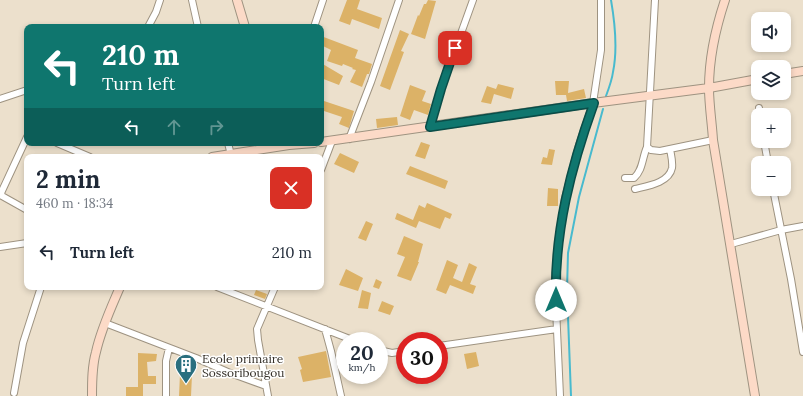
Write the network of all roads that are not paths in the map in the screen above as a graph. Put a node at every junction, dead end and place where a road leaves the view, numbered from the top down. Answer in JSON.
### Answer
{"nodes":[{"id":1,"x":160,"y":0,"type":"edge"},
{"id":2,"x":199,"y":0,"type":"edge"},
{"id":3,"x":237,"y":0,"type":"edge"},
{"id":4,"x":323,"y":0,"type":"edge"},
{"id":5,"x":399,"y":0,"type":"edge"},
{"id":6,"x":473,"y":0,"type":"edge"},
{"id":7,"x":601,"y":0,"type":"edge"},
{"id":8,"x":655,"y":0,"type":"edge"},
{"id":9,"x":725,"y":0,"type":"edge"},
{"id":10,"x":192,"y":1,"type":"edge"},
{"id":11,"x":150,"y":24,"type":"edge"},
{"id":12,"x":197,"y":24,"type":"edge"},
{"id":13,"x":244,"y":24,"type":"edge"},
{"id":14,"x":315,"y":24,"type":"edge"},
{"id":15,"x":803,"y":71,"type":"edge"},
{"id":16,"x":791,"y":73,"type":"edge"},
{"id":17,"x":751,"y":80,"type":"edge"},
{"id":18,"x":709,"y":88,"type":"junction"},
{"id":19,"x":24,"y":91,"type":"edge"},
{"id":20,"x":650,"y":95,"type":"junction"},
{"id":21,"x":0,"y":99,"type":"edge"},
{"id":22,"x":594,"y":103,"type":"junction"},
{"id":23,"x":430,"y":127,"type":"junction"},
{"id":24,"x":349,"y":139,"type":"junction"},
{"id":25,"x":713,"y":140,"type":"junction"},
{"id":26,"x":332,"y":141,"type":"junction"},
{"id":27,"x":324,"y":142,"type":"edge"},
{"id":28,"x":24,"y":143,"type":"edge"},
{"id":29,"x":64,"y":146,"type":"edge"},
{"id":30,"x":281,"y":146,"type":"edge"},
{"id":31,"x":647,"y":147,"type":"junction"},
{"id":32,"x":670,"y":149,"type":"junction"},
{"id":33,"x":83,"y":154,"type":"edge"},
{"id":34,"x":253,"y":154,"type":"edge"},
{"id":35,"x":324,"y":162,"type":"edge"},
{"id":36,"x":625,"y":178,"type":"dead end"},
{"id":37,"x":634,"y":189,"type":"dead end"},
{"id":38,"x":774,"y":196,"type":"edge"},
{"id":39,"x":24,"y":208,"type":"edge"},
{"id":40,"x":803,"y":226,"type":"edge"},
{"id":41,"x":781,"y":230,"type":"junction"},
{"id":42,"x":24,"y":243,"type":"edge"},
{"id":43,"x":731,"y":244,"type":"junction"},
{"id":44,"x":0,"y":247,"type":"edge"},
{"id":45,"x":40,"y":290,"type":"edge"},
{"id":46,"x":119,"y":290,"type":"edge"},
{"id":47,"x":225,"y":290,"type":"edge"},
{"id":48,"x":274,"y":290,"type":"edge"},
{"id":49,"x":267,"y":306,"type":"junction"},
{"id":50,"x":105,"y":323,"type":"junction"},
{"id":51,"x":325,"y":329,"type":"junction"},
{"id":52,"x":556,"y":329,"type":"junction"},
{"id":53,"x":336,"y":333,"type":"edge"},
{"id":54,"x":802,"y":336,"type":"edge"},
{"id":55,"x":448,"y":345,"type":"edge"},
{"id":56,"x":169,"y":348,"type":"junction"},
{"id":57,"x":803,"y":352,"type":"edge"},
{"id":58,"x":266,"y":386,"type":"junction"},
{"id":59,"x":14,"y":393,"type":"dead end"},
{"id":60,"x":92,"y":396,"type":"edge"},
{"id":61,"x":166,"y":396,"type":"edge"},
{"id":62,"x":268,"y":396,"type":"edge"},
{"id":63,"x":341,"y":396,"type":"edge"},
{"id":64,"x":560,"y":396,"type":"edge"},
{"id":65,"x":756,"y":396,"type":"edge"}],
"edges":[{"from":1,"to":11,"type":"street"},
{"from":2,"to":10,"type":"street"},
{"from":3,"to":13,"type":"street"},
{"from":4,"to":14,"type":"street"},
{"from":5,"to":24,"type":"street"},
{"from":6,"to":23,"type":"street"},
{"from":7,"to":22,"type":"street"},
{"from":8,"to":20,"type":"street"},
{"from":9,"to":18,"type":"street"},
{"from":10,"to":12,"type":"street"},
{"from":15,"to":16,"type":"street"},
{"from":17,"to":18,"type":"street"},
{"from":18,"to":20,"type":"street"},
{"from":18,"to":25,"type":"street"},
{"from":19,"to":21,"type":"street"},
{"from":20,"to":22,"type":"street"},
{"from":20,"to":31,"type":"street"},
{"from":22,"to":23,"type":"street"},
{"from":22,"to":52,"type":"street"},
{"from":23,"to":24,"type":"street"},
{"from":24,"to":26,"type":"street"},
{"from":25,"to":32,"type":"street"},
{"from":25,"to":43,"type":"street"},
{"from":26,"to":27,"type":"street"},
{"from":26,"to":35,"type":"street"},
{"from":28,"to":39,"type":"street"},
{"from":29,"to":33,"type":"street"},
{"from":30,"to":34,"type":"street"},
{"from":31,"to":32,"type":"street"},
{"from":31,"to":36,"type":"street"},
{"from":32,"to":37,"type":"street"},
{"from":38,"to":41,"type":"street"},
{"from":40,"to":41,"type":"street"},
{"from":41,"to":43,"type":"street"},
{"from":41,"to":54,"type":"street"},
{"from":42,"to":44,"type":"street"},
{"from":43,"to":65,"type":"street"},
{"from":45,"to":59,"type":"street"},
{"from":46,"to":50,"type":"street"},
{"from":47,"to":49,"type":"street"},
{"from":48,"to":49,"type":"street"},
{"from":49,"to":51,"type":"street"},
{"from":49,"to":58,"type":"street"},
{"from":50,"to":56,"type":"street"},
{"from":50,"to":60,"type":"street"},
{"from":51,"to":53,"type":"street"},
{"from":51,"to":63,"type":"street"},
{"from":52,"to":55,"type":"street"},
{"from":52,"to":64,"type":"street"},
{"from":54,"to":57,"type":"street"},
{"from":56,"to":58,"type":"street"},
{"from":56,"to":61,"type":"street"},
{"from":58,"to":62,"type":"street"}]}
